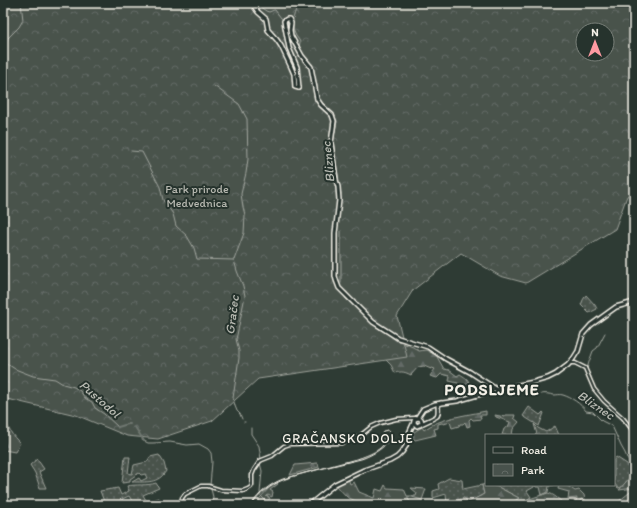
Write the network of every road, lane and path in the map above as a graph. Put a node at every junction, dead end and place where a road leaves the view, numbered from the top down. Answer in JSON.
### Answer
{"nodes":[{"id":1,"x":254,"y":3,"type":"edge"},
{"id":2,"x":634,"y":302,"type":"edge"},
{"id":3,"x":574,"y":361,"type":"junction"},
{"id":4,"x":486,"y":383,"type":"junction"},
{"id":5,"x":496,"y":389,"type":"junction"},
{"id":6,"x":490,"y":391,"type":"junction"},
{"id":7,"x":436,"y":405,"type":"junction"},
{"id":8,"x":416,"y":422,"type":"junction"},
{"id":9,"x":634,"y":432,"type":"edge"},
{"id":10,"x":181,"y":505,"type":"edge"},
{"id":11,"x":309,"y":505,"type":"edge"}],
"edges":[{"from":1,"to":4,"type":"main road"},
{"from":2,"to":3,"type":"main road"},
{"from":3,"to":5,"type":"main road"},
{"from":3,"to":9,"type":"street"},
{"from":4,"to":5,"type":"main road"},
{"from":4,"to":6,"type":"main road"},
{"from":5,"to":6,"type":"main road"},
{"from":6,"to":7,"type":"main road"},
{"from":7,"to":8,"type":"main road"},
{"from":7,"to":8,"type":"main road"},
{"from":8,"to":10,"type":"street"},
{"from":8,"to":11,"type":"main road"}]}
